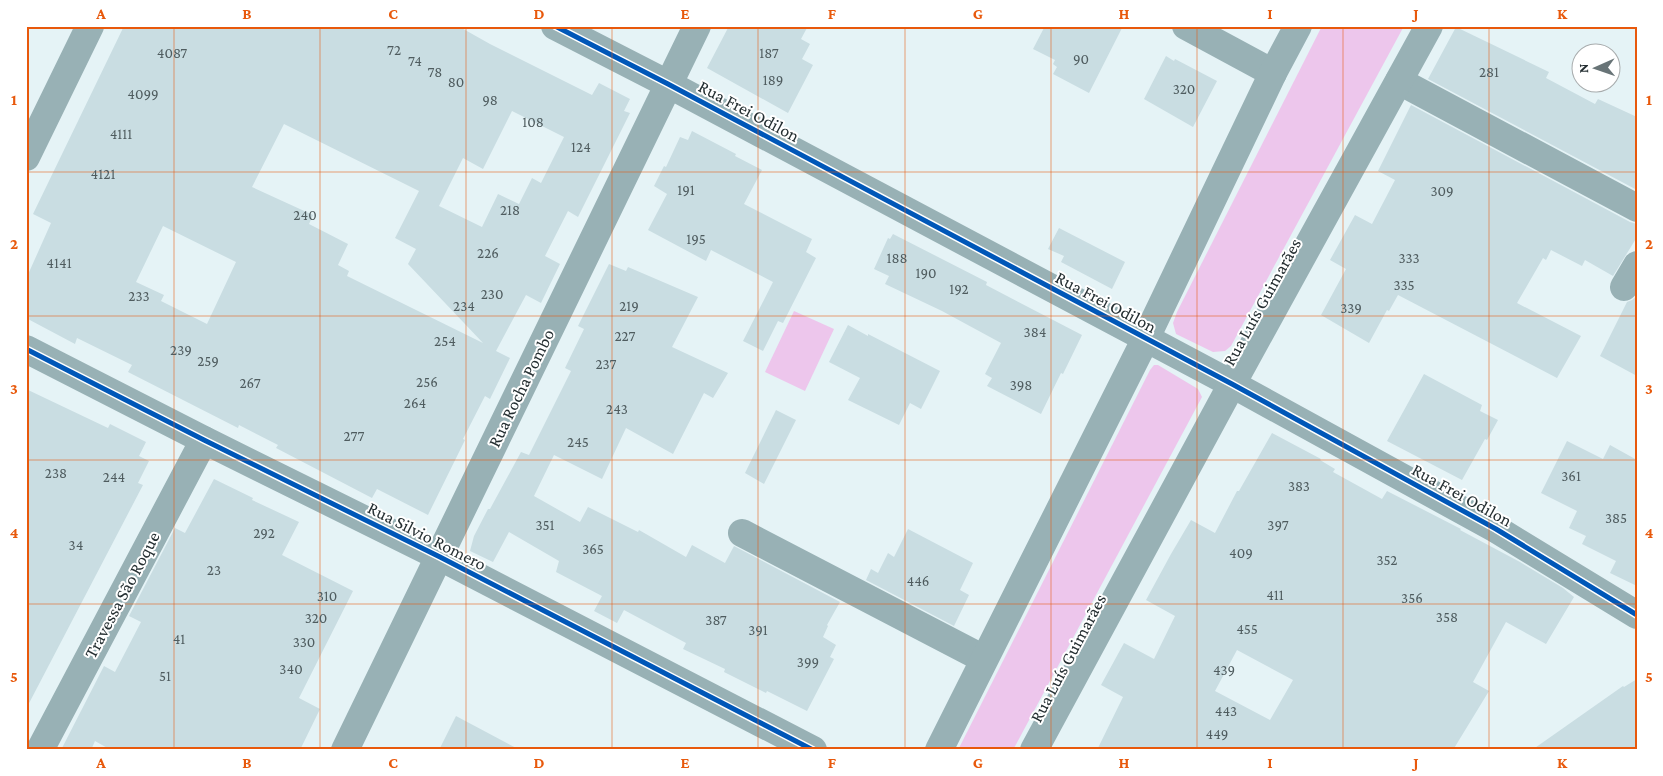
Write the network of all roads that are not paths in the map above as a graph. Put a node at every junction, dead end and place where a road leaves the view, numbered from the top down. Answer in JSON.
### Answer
{"nodes":[{"id":1,"x":90,"y":26,"type":"edge"},
{"id":2,"x":555,"y":26,"type":"edge"},
{"id":3,"x":697,"y":26,"type":"edge"},
{"id":4,"x":1186,"y":26,"type":"edge"},
{"id":5,"x":1298,"y":26,"type":"edge"},
{"id":6,"x":1429,"y":26,"type":"edge"},
{"id":7,"x":1273,"y":73,"type":"junction"},
{"id":8,"x":1399,"y":81,"type":"junction"},
{"id":9,"x":668,"y":84,"type":"junction"},
{"id":10,"x":26,"y":157,"type":"edge"},
{"id":11,"x":1637,"y":208,"type":"edge"},
{"id":12,"x":1146,"y":338,"type":"junction"},
{"id":13,"x":26,"y":349,"type":"edge"},
{"id":14,"x":1232,"y":384,"type":"junction"},
{"id":15,"x":204,"y":440,"type":"junction"},
{"id":16,"x":742,"y":533,"type":"dead end"},
{"id":17,"x":440,"y":558,"type":"junction"},
{"id":18,"x":1637,"y":615,"type":"edge"},
{"id":19,"x":984,"y":659,"type":"junction"},
{"id":20,"x":40,"y":750,"type":"edge"},
{"id":21,"x":345,"y":750,"type":"edge"},
{"id":22,"x":814,"y":750,"type":"edge"},
{"id":23,"x":939,"y":750,"type":"edge"},
{"id":24,"x":1034,"y":750,"type":"edge"}],
"edges":[{"from":1,"to":10,"type":"street"},
{"from":2,"to":9,"type":"street","name":"Rua Frei Odilon"},
{"from":3,"to":9,"type":"street","name":"Rua Rocha Pombo"},
{"from":4,"to":7,"type":"street"},
{"from":5,"to":7,"type":"street"},
{"from":6,"to":8,"type":"street","name":"Rua Luís Guimarães"},
{"from":7,"to":12,"type":"street"},
{"from":8,"to":11,"type":"street"},
{"from":8,"to":14,"type":"street","name":"Rua Luís Guimarães"},
{"from":9,"to":12,"type":"street","name":"Rua Frei Odilon"},
{"from":9,"to":17,"type":"street","name":"Rua Rocha Pombo"},
{"from":12,"to":14,"type":"street","name":"Rua Frei Odilon"},
{"from":12,"to":19,"type":"street"},
{"from":13,"to":15,"type":"street","name":"Rua Silvio Romero"},
{"from":14,"to":18,"type":"street","name":"Rua Frei Odilon"},
{"from":14,"to":24,"type":"street","name":"Rua Luís Guimarães"},
{"from":15,"to":17,"type":"street","name":"Rua Silvio Romero"},
{"from":15,"to":20,"type":"street","name":"Travessa São Roque"},
{"from":16,"to":19,"type":"street"},
{"from":17,"to":21,"type":"street","name":"Rua Rocha Pombo"},
{"from":17,"to":22,"type":"street","name":"Rua Silvio Romero"},
{"from":19,"to":23,"type":"street"}]}
